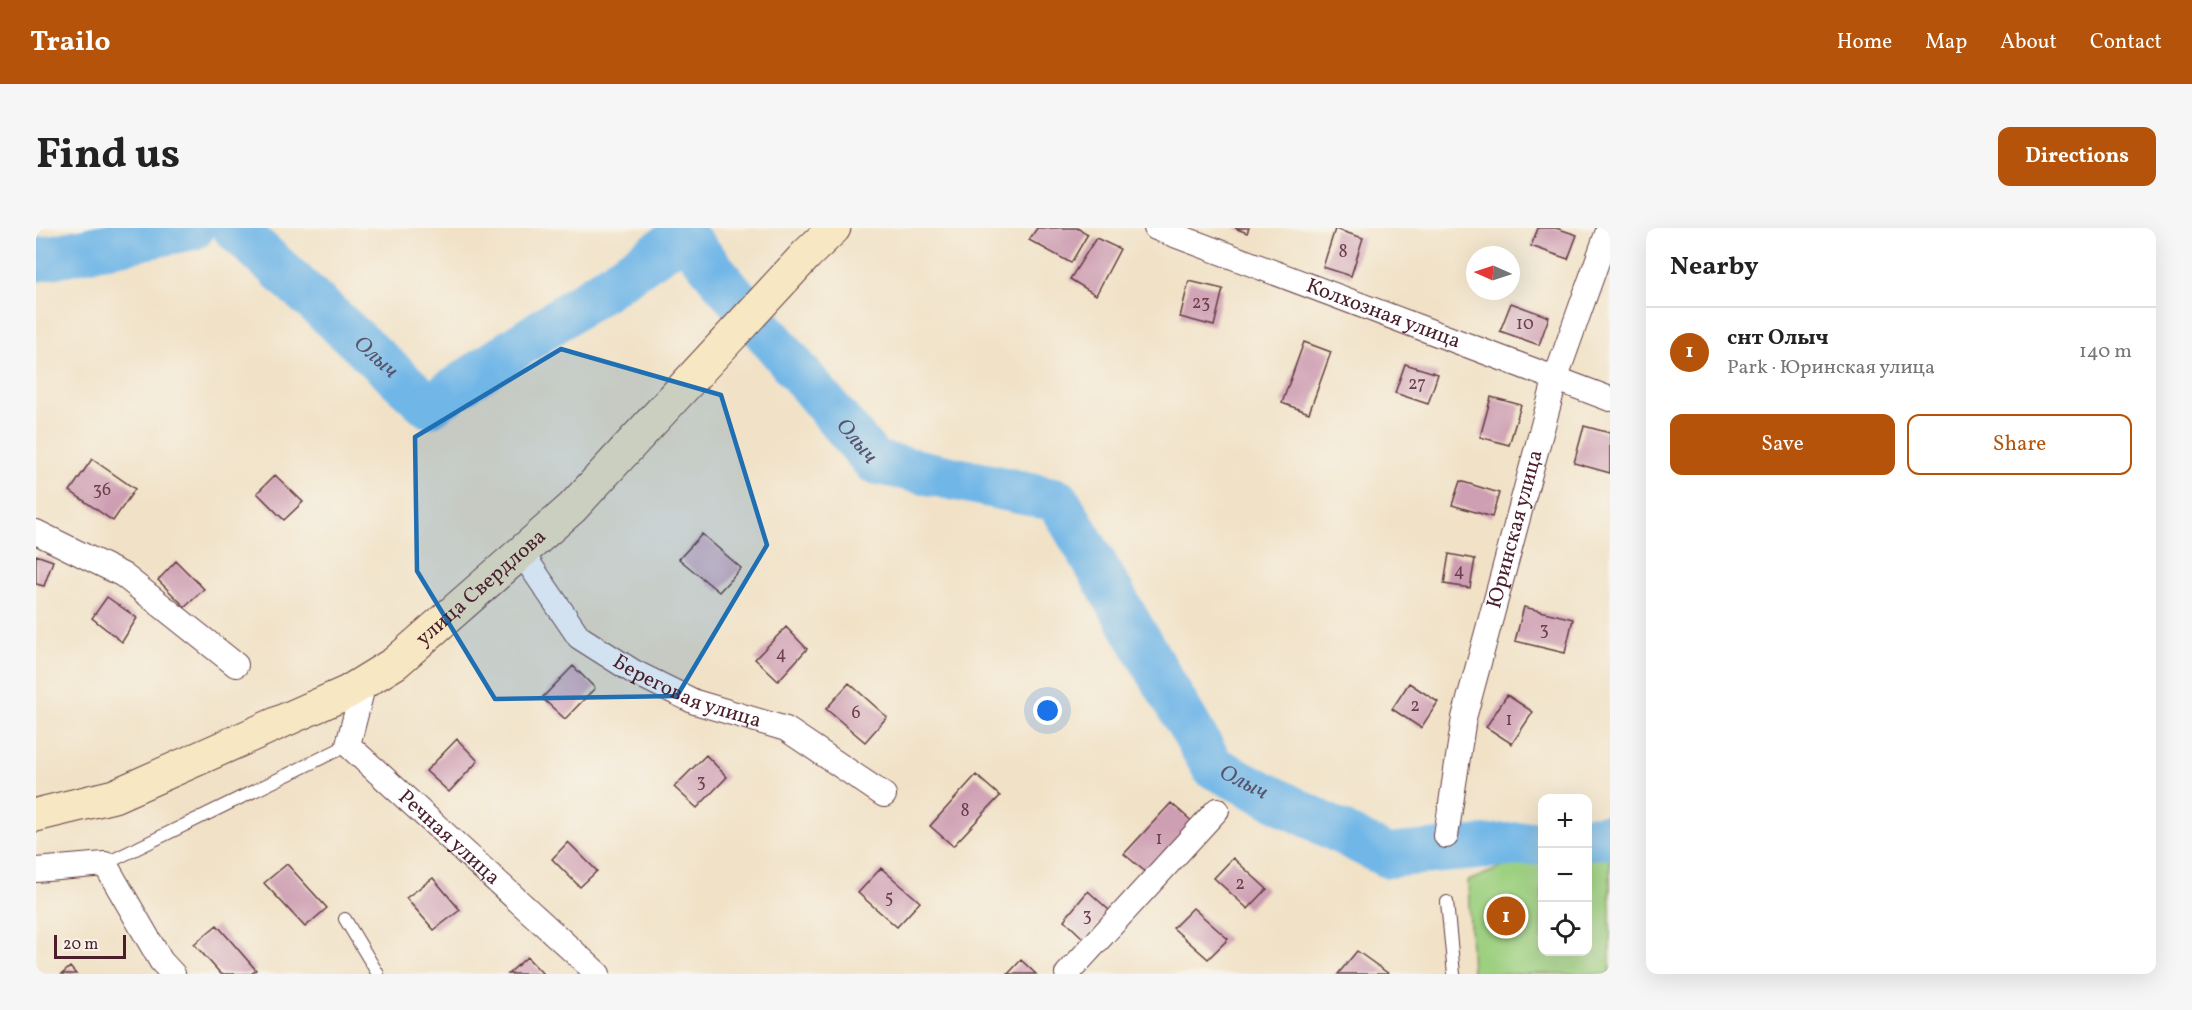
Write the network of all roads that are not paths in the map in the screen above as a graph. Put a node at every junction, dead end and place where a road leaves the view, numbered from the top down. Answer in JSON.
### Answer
{"nodes":[{"id":1,"x":834,"y":228,"type":"edge"},
{"id":2,"x":1156,"y":228,"type":"edge"},
{"id":3,"x":1609,"y":228,"type":"edge"},
{"id":4,"x":1556,"y":377,"type":"junction"},
{"id":5,"x":1610,"y":399,"type":"edge"},
{"id":6,"x":36,"y":532,"type":"edge"},
{"id":7,"x":521,"y":552,"type":"junction"},
{"id":8,"x":236,"y":665,"type":"dead end"},
{"id":9,"x":364,"y":683,"type":"junction"},
{"id":10,"x":348,"y":745,"type":"junction"},
{"id":11,"x":884,"y":795,"type":"dead end"},
{"id":12,"x":1217,"y":810,"type":"dead end"},
{"id":13,"x":36,"y":815,"type":"edge"},
{"id":14,"x":1446,"y":837,"type":"dead end"},
{"id":15,"x":105,"y":864,"type":"junction"},
{"id":16,"x":36,"y":870,"type":"edge"},
{"id":17,"x":1447,"y":902,"type":"dead end"},
{"id":18,"x":345,"y":919,"type":"dead end"},
{"id":19,"x":173,"y":974,"type":"edge"},
{"id":20,"x":378,"y":974,"type":"edge"},
{"id":21,"x":598,"y":974,"type":"edge"},
{"id":22,"x":1067,"y":974,"type":"edge"},
{"id":23,"x":1454,"y":974,"type":"edge"}],
"edges":[{"from":1,"to":7,"type":"main road","name":"улица Свердлова"},
{"from":2,"to":4,"type":"street","name":"Колхозная улица"},
{"from":3,"to":4,"type":"street","name":"Юринская улица"},
{"from":4,"to":5,"type":"street","name":"Колхозная улица"},
{"from":4,"to":14,"type":"street","name":"Юринская улица"},
{"from":6,"to":8,"type":"street"},
{"from":7,"to":9,"type":"main road","name":"улица Свердлова"},
{"from":7,"to":11,"type":"street","name":"Береговая улица"},
{"from":9,"to":10,"type":"street"},
{"from":9,"to":13,"type":"main road","name":"улица Свердлова"},
{"from":10,"to":15,"type":"lane"},
{"from":10,"to":21,"type":"street","name":"Речная улица"},
{"from":12,"to":22,"type":"street"},
{"from":15,"to":16,"type":"street"},
{"from":15,"to":19,"type":"street"},
{"from":17,"to":23,"type":"lane"},
{"from":18,"to":20,"type":"lane"}]}
